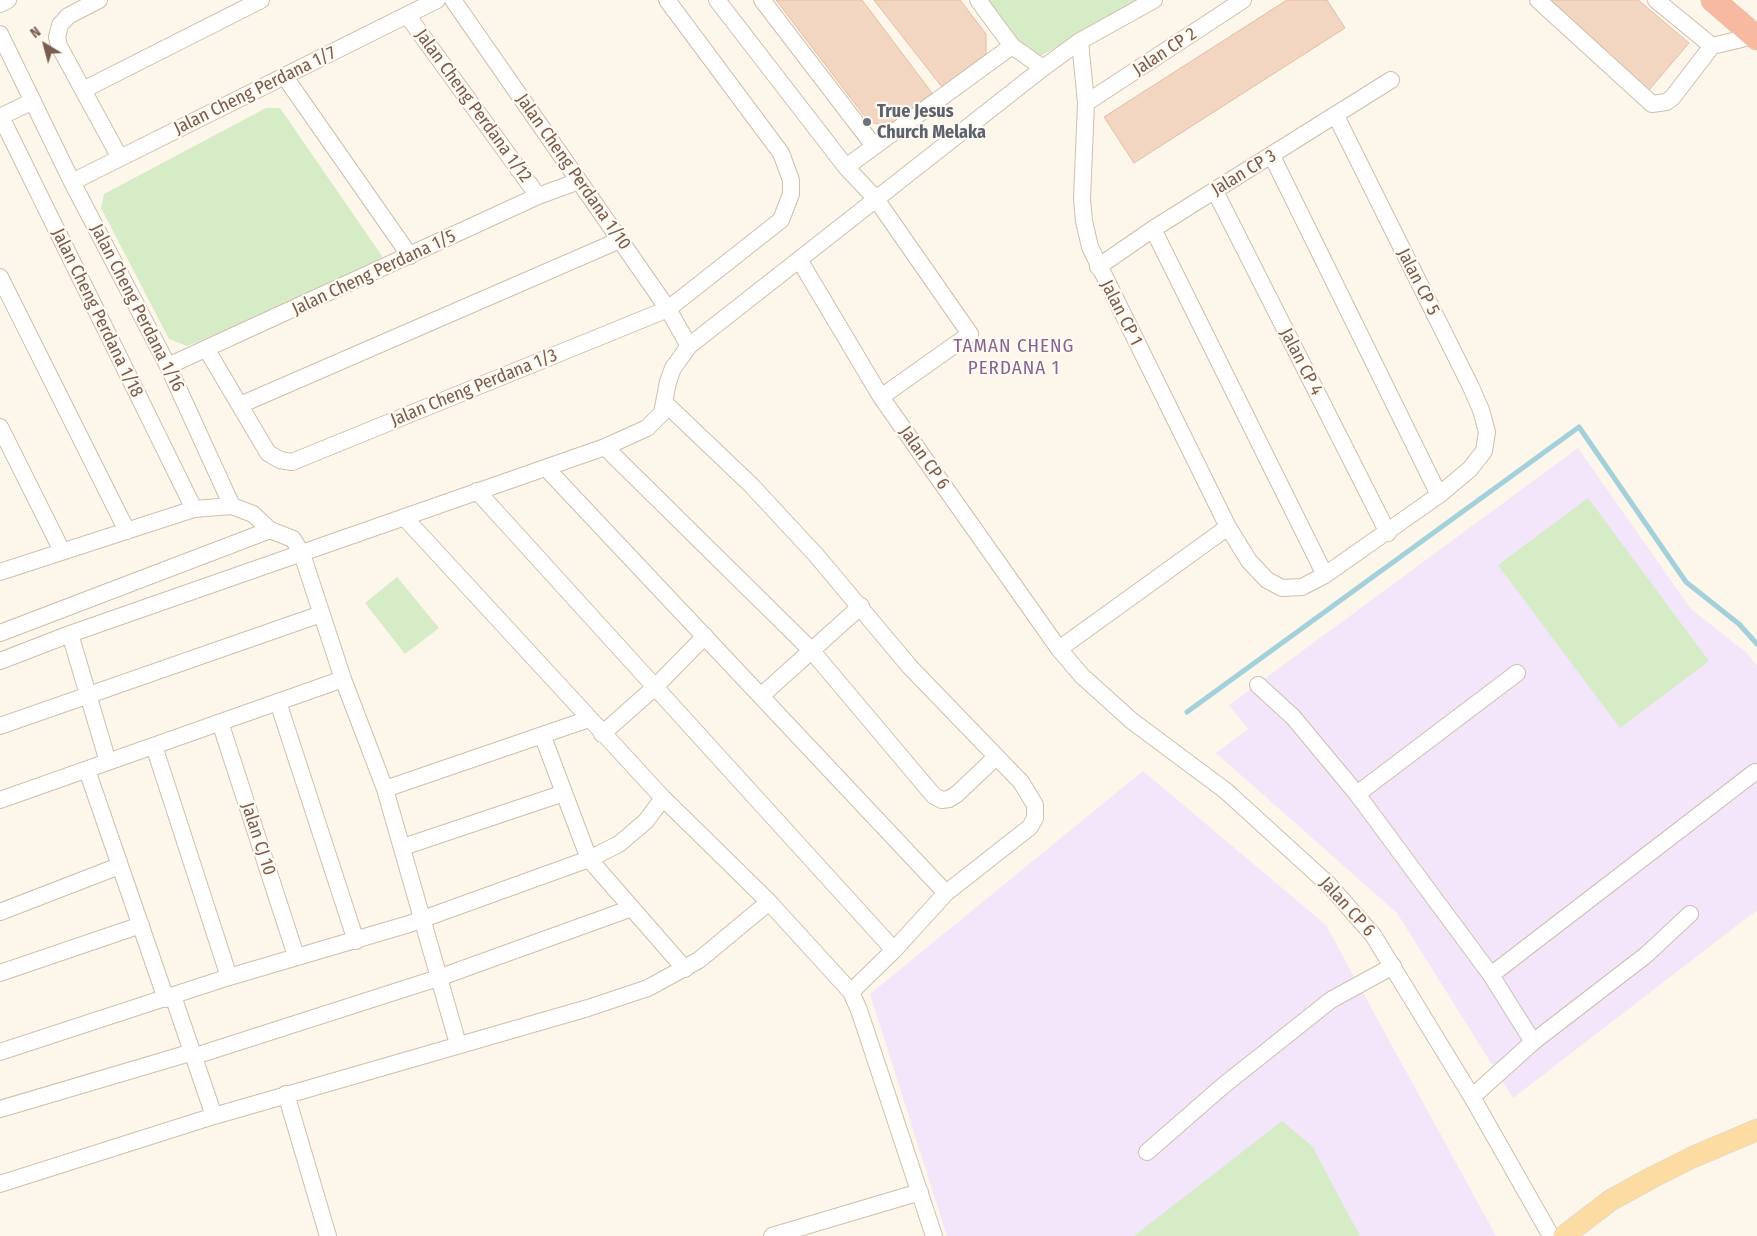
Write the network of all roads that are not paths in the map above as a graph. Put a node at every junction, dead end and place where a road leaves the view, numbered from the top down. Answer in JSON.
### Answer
{"nodes":[{"id":1,"x":8,"y":0,"type":"edge"},
{"id":2,"x":99,"y":0,"type":"edge"},
{"id":3,"x":261,"y":0,"type":"edge"},
{"id":4,"x":437,"y":0,"type":"edge"},
{"id":5,"x":453,"y":0,"type":"edge"},
{"id":6,"x":667,"y":0,"type":"edge"},
{"id":7,"x":717,"y":0,"type":"edge"},
{"id":8,"x":762,"y":0,"type":"edge"},
{"id":9,"x":978,"y":0,"type":"edge"},
{"id":10,"x":1154,"y":0,"type":"edge"},
{"id":11,"x":1243,"y":0,"type":"edge"},
{"id":12,"x":1538,"y":0,"type":"edge"},
{"id":13,"x":1656,"y":0,"type":"edge"},
{"id":14,"x":1713,"y":0,"type":"edge"},
{"id":15,"x":0,"y":4,"type":"edge"},
{"id":16,"x":407,"y":15,"type":"junction"},
{"id":17,"x":0,"y":34,"type":"edge"},
{"id":18,"x":1756,"y":37,"type":"edge"},
{"id":19,"x":1080,"y":42,"type":"junction"},
{"id":20,"x":1012,"y":46,"type":"junction"},
{"id":21,"x":1712,"y":46,"type":"junction"},
{"id":22,"x":1043,"y":68,"type":"junction"},
{"id":23,"x":285,"y":77,"type":"junction"},
{"id":24,"x":1391,"y":80,"type":"dead end"},
{"id":25,"x":82,"y":90,"type":"junction"},
{"id":26,"x":33,"y":101,"type":"junction"},
{"id":27,"x":1086,"y":103,"type":"junction"},
{"id":28,"x":1336,"y":116,"type":"junction"},
{"id":29,"x":0,"y":117,"type":"edge"},
{"id":30,"x":874,"y":146,"type":"junction"},
{"id":31,"x":1272,"y":156,"type":"junction"},
{"id":32,"x":120,"y":158,"type":"junction"},
{"id":33,"x":846,"y":167,"type":"junction"},
{"id":34,"x":580,"y":181,"type":"junction"},
{"id":35,"x":72,"y":182,"type":"junction"},
{"id":36,"x":1215,"y":190,"type":"junction"},
{"id":37,"x":538,"y":196,"type":"junction"},
{"id":38,"x":876,"y":199,"type":"junction"},
{"id":39,"x":1153,"y":229,"type":"junction"},
{"id":40,"x":620,"y":240,"type":"junction"},
{"id":41,"x":410,"y":256,"type":"junction"},
{"id":42,"x":800,"y":261,"type":"junction"},
{"id":43,"x":1098,"y":267,"type":"junction"},
{"id":44,"x":0,"y":277,"type":"edge"},
{"id":45,"x":668,"y":309,"type":"junction"},
{"id":46,"x":689,"y":346,"type":"junction"},
{"id":47,"x":207,"y":350,"type":"junction"},
{"id":48,"x":168,"y":366,"type":"junction"},
{"id":49,"x":881,"y":397,"type":"junction"},
{"id":50,"x":666,"y":404,"type":"junction"},
{"id":51,"x":240,"y":405,"type":"junction"},
{"id":52,"x":0,"y":427,"type":"edge"},
{"id":53,"x":605,"y":447,"type":"junction"},
{"id":54,"x":1484,"y":451,"type":"joint"},
{"id":55,"x":546,"y":468,"type":"junction"},
{"id":56,"x":477,"y":491,"type":"junction"},
{"id":57,"x":1439,"y":495,"type":"junction"},
{"id":58,"x":232,"y":506,"type":"junction"},
{"id":59,"x":194,"y":509,"type":"junction"},
{"id":60,"x":404,"y":517,"type":"junction"},
{"id":61,"x":1228,"y":527,"type":"junction"},
{"id":62,"x":270,"y":530,"type":"junction"},
{"id":63,"x":127,"y":531,"type":"junction"},
{"id":64,"x":1388,"y":533,"type":"junction"},
{"id":65,"x":62,"y":551,"type":"junction"},
{"id":66,"x":302,"y":554,"type":"junction"},
{"id":67,"x":0,"y":572,"type":"edge"},
{"id":68,"x":1325,"y":575,"type":"junction"},
{"id":69,"x":861,"y":606,"type":"junction"},
{"id":70,"x":321,"y":614,"type":"junction"},
{"id":71,"x":0,"y":634,"type":"edge"},
{"id":72,"x":70,"y":634,"type":"junction"},
{"id":73,"x":705,"y":636,"type":"junction"},
{"id":74,"x":1059,"y":649,"type":"junction"},
{"id":75,"x":811,"y":650,"type":"junction"},
{"id":76,"x":0,"y":661,"type":"edge"},
{"id":77,"x":1517,"y":673,"type":"dead end"},
{"id":78,"x":343,"y":679,"type":"junction"},
{"id":79,"x":1258,"y":684,"type":"dead end"},
{"id":80,"x":654,"y":688,"type":"junction"},
{"id":81,"x":762,"y":695,"type":"junction"},
{"id":82,"x":88,"y":696,"type":"junction"},
{"id":83,"x":278,"y":702,"type":"junction"},
{"id":84,"x":589,"y":719,"type":"junction"},
{"id":85,"x":220,"y":722,"type":"junction"},
{"id":86,"x":0,"y":726,"type":"edge"},
{"id":87,"x":602,"y":734,"type":"junction"},
{"id":88,"x":543,"y":737,"type":"junction"},
{"id":89,"x":154,"y":746,"type":"junction"},
{"id":90,"x":996,"y":757,"type":"junction"},
{"id":91,"x":108,"y":762,"type":"junction"},
{"id":92,"x":87,"y":770,"type":"junction"},
{"id":93,"x":1754,"y":772,"type":"dead end"},
{"id":94,"x":385,"y":789,"type":"junction"},
{"id":95,"x":564,"y":793,"type":"junction"},
{"id":96,"x":1357,"y":794,"type":"junction"},
{"id":97,"x":663,"y":798,"type":"junction"},
{"id":98,"x":0,"y":800,"type":"edge"},
{"id":99,"x":403,"y":847,"type":"junction"},
{"id":100,"x":589,"y":859,"type":"junction"},
{"id":101,"x":119,"y":866,"type":"junction"},
{"id":102,"x":946,"y":893,"type":"junction"},
{"id":103,"x":769,"y":902,"type":"junction"},
{"id":104,"x":632,"y":908,"type":"junction"},
{"id":105,"x":0,"y":912,"type":"edge"},
{"id":106,"x":1690,"y":914,"type":"dead end"},
{"id":107,"x":422,"y":919,"type":"junction"},
{"id":108,"x":141,"y":925,"type":"junction"},
{"id":109,"x":356,"y":941,"type":"junction"},
{"id":110,"x":894,"y":950,"type":"junction"},
{"id":111,"x":296,"y":956,"type":"junction"},
{"id":112,"x":1393,"y":966,"type":"junction"},
{"id":113,"x":685,"y":969,"type":"junction"},
{"id":114,"x":0,"y":973,"type":"edge"},
{"id":115,"x":1491,"y":975,"type":"junction"},
{"id":116,"x":229,"y":977,"type":"junction"},
{"id":117,"x":438,"y":978,"type":"junction"},
{"id":118,"x":851,"y":992,"type":"junction"},
{"id":119,"x":169,"y":998,"type":"junction"},
{"id":120,"x":1533,"y":1042,"type":"junction"},
{"id":121,"x":458,"y":1044,"type":"junction"},
{"id":122,"x":0,"y":1052,"type":"edge"},
{"id":123,"x":194,"y":1054,"type":"junction"},
{"id":124,"x":286,"y":1094,"type":"junction"},
{"id":125,"x":1472,"y":1097,"type":"junction"},
{"id":126,"x":0,"y":1109,"type":"edge"},
{"id":127,"x":214,"y":1116,"type":"junction"},
{"id":128,"x":1757,"y":1130,"type":"edge"},
{"id":129,"x":1148,"y":1152,"type":"dead end"},
{"id":130,"x":0,"y":1184,"type":"edge"},
{"id":131,"x":920,"y":1192,"type":"junction"},
{"id":132,"x":328,"y":1236,"type":"edge"},
{"id":133,"x":772,"y":1236,"type":"edge"},
{"id":134,"x":934,"y":1236,"type":"edge"},
{"id":135,"x":1551,"y":1236,"type":"edge"},
{"id":136,"x":1564,"y":1236,"type":"edge"}],
"edges":[{"from":1,"to":15,"type":"street"},
{"from":2,"to":25,"type":"street"},
{"from":3,"to":25,"type":"street"},
{"from":4,"to":16,"type":"street","name":"Jalan Cheng Perdana 1/7"},
{"from":5,"to":34,"type":"street","name":"Jalan Cheng Perdana 1/10"},
{"from":6,"to":45,"type":"street","name":"Jalan Cheng Perdana 1/3"},
{"from":7,"to":33,"type":"street"},
{"from":8,"to":30,"type":"street"},
{"from":9,"to":20,"type":"street"},
{"from":10,"to":19,"type":"street"},
{"from":11,"to":27,"type":"street","name":"Jalan CP 2"},
{"from":12,"to":21,"type":"street"},
{"from":13,"to":21,"type":"street"},
{"from":14,"to":18,"type":"highway"},
{"from":16,"to":23,"type":"street","name":"Jalan Cheng Perdana 1/7"},
{"from":16,"to":37,"type":"street","name":"Jalan Cheng Perdana 1/12"},
{"from":17,"to":26,"type":"street","name":"Jalan Cheng Perdana 1/16"},
{"from":18,"to":21,"type":"street"},
{"from":19,"to":22,"type":"street"},
{"from":19,"to":27,"type":"street","name":"Jalan CP 1"},
{"from":20,"to":22,"type":"street"},
{"from":20,"to":30,"type":"street"},
{"from":22,"to":38,"type":"street"},
{"from":23,"to":32,"type":"street","name":"Jalan Cheng Perdana 1/7"},
{"from":23,"to":41,"type":"street"},
{"from":24,"to":28,"type":"street","name":"Jalan CP 3"},
{"from":25,"to":32,"type":"street"},
{"from":26,"to":29,"type":"street"},
{"from":26,"to":35,"type":"street","name":"Jalan Cheng Perdana 1/16"},
{"from":27,"to":43,"type":"street","name":"Jalan CP 1"},
{"from":28,"to":31,"type":"street","name":"Jalan CP 3"},
{"from":28,"to":54,"type":"street","name":"Jalan CP 5"},
{"from":29,"to":59,"type":"street","name":"Jalan Cheng Perdana 1/18"},
{"from":30,"to":33,"type":"street"},
{"from":31,"to":36,"type":"street","name":"Jalan CP 3"},
{"from":31,"to":57,"type":"street"},
{"from":32,"to":35,"type":"street","name":"Jalan Cheng Perdana 1/7"},
{"from":33,"to":38,"type":"street"},
{"from":34,"to":37,"type":"street","name":"Jalan Cheng Perdana 1/5"},
{"from":34,"to":40,"type":"street","name":"Jalan Cheng Perdana 1/10"},
{"from":35,"to":48,"type":"street","name":"Jalan Cheng Perdana 1/16"},
{"from":36,"to":39,"type":"street","name":"Jalan CP 3"},
{"from":36,"to":64,"type":"street","name":"Jalan CP 4"},
{"from":37,"to":41,"type":"street","name":"Jalan Cheng Perdana 1/5"},
{"from":38,"to":42,"type":"street"},
{"from":38,"to":49,"type":"street"},
{"from":39,"to":43,"type":"street","name":"Jalan CP 3"},
{"from":39,"to":68,"type":"street"},
{"from":40,"to":45,"type":"street","name":"Jalan Cheng Perdana 1/10"},
{"from":40,"to":51,"type":"street"},
{"from":41,"to":47,"type":"street","name":"Jalan Cheng Perdana 1/5"},
{"from":42,"to":46,"type":"street"},
{"from":42,"to":49,"type":"street","name":"Jalan CP 6"},
{"from":43,"to":61,"type":"street","name":"Jalan CP 1"},
{"from":44,"to":63,"type":"street"},
{"from":45,"to":46,"type":"street","name":"Jalan Cheng Perdana 1/10"},
{"from":45,"to":51,"type":"street","name":"Jalan Cheng Perdana 1/3"},
{"from":46,"to":50,"type":"street"},
{"from":47,"to":48,"type":"street","name":"Jalan Cheng Perdana 1/5"},
{"from":47,"to":51,"type":"street"},
{"from":48,"to":58,"type":"street","name":"Jalan Cheng Perdana 1/16"},
{"from":49,"to":74,"type":"street","name":"Jalan CP 6"},
{"from":50,"to":53,"type":"street"},
{"from":50,"to":69,"type":"street"},
{"from":52,"to":65,"type":"street"},
{"from":53,"to":55,"type":"street"},
{"from":53,"to":75,"type":"street"},
{"from":54,"to":57,"type":"street","name":"Jalan CP 1"},
{"from":55,"to":56,"type":"street"},
{"from":55,"to":73,"type":"street"},
{"from":56,"to":60,"type":"street"},
{"from":56,"to":80,"type":"street"},
{"from":57,"to":64,"type":"street","name":"Jalan CP 1"},
{"from":58,"to":59,"type":"street"},
{"from":58,"to":62,"type":"street"},
{"from":59,"to":63,"type":"street"},
{"from":60,"to":66,"type":"street"},
{"from":60,"to":84,"type":"street"},
{"from":61,"to":68,"type":"street","name":"Jalan CP 1"},
{"from":61,"to":74,"type":"street"},
{"from":62,"to":66,"type":"street"},
{"from":62,"to":71,"type":"street"},
{"from":63,"to":65,"type":"street"},
{"from":64,"to":68,"type":"street","name":"Jalan CP 1"},
{"from":65,"to":67,"type":"street"},
{"from":66,"to":70,"type":"street"},
{"from":66,"to":72,"type":"street"},
{"from":69,"to":75,"type":"street"},
{"from":69,"to":90,"type":"street"},
{"from":70,"to":78,"type":"street"},
{"from":70,"to":82,"type":"street"},
{"from":72,"to":76,"type":"street"},
{"from":72,"to":82,"type":"street"},
{"from":73,"to":80,"type":"street"},
{"from":73,"to":81,"type":"street"},
{"from":74,"to":112,"type":"street","name":"Jalan CP 6"},
{"from":75,"to":81,"type":"street"},
{"from":75,"to":90,"type":"street"},
{"from":77,"to":96,"type":"street"},
{"from":78,"to":83,"type":"street"},
{"from":78,"to":94,"type":"street"},
{"from":79,"to":96,"type":"street"},
{"from":80,"to":87,"type":"street"},
{"from":80,"to":110,"type":"street"},
{"from":81,"to":102,"type":"street"},
{"from":82,"to":86,"type":"street"},
{"from":82,"to":91,"type":"street"},
{"from":83,"to":85,"type":"street"},
{"from":83,"to":109,"type":"street"},
{"from":84,"to":87,"type":"street"},
{"from":84,"to":88,"type":"street"},
{"from":85,"to":89,"type":"street"},
{"from":85,"to":111,"type":"street","name":"Jalan CJ 10"},
{"from":87,"to":97,"type":"street"},
{"from":88,"to":94,"type":"street"},
{"from":88,"to":95,"type":"street"},
{"from":89,"to":91,"type":"street"},
{"from":89,"to":116,"type":"street"},
{"from":90,"to":102,"type":"street"},
{"from":91,"to":92,"type":"street"},
{"from":92,"to":98,"type":"street"},
{"from":92,"to":101,"type":"street"},
{"from":93,"to":115,"type":"street"},
{"from":94,"to":99,"type":"street"},
{"from":95,"to":99,"type":"street"},
{"from":95,"to":100,"type":"street"},
{"from":96,"to":115,"type":"street"},
{"from":97,"to":100,"type":"street"},
{"from":97,"to":103,"type":"street"},
{"from":99,"to":107,"type":"street"},
{"from":100,"to":104,"type":"street"},
{"from":100,"to":107,"type":"street"},
{"from":101,"to":105,"type":"street"},
{"from":101,"to":108,"type":"street"},
{"from":102,"to":110,"type":"street"},
{"from":103,"to":113,"type":"street"},
{"from":103,"to":118,"type":"street"},
{"from":104,"to":113,"type":"street"},
{"from":104,"to":117,"type":"street"},
{"from":106,"to":120,"type":"street"},
{"from":107,"to":109,"type":"street"},
{"from":107,"to":117,"type":"street"},
{"from":108,"to":114,"type":"street"},
{"from":108,"to":119,"type":"street"},
{"from":109,"to":111,"type":"street"},
{"from":110,"to":118,"type":"street"},
{"from":111,"to":116,"type":"street"},
{"from":112,"to":125,"type":"street","name":"Jalan CP 6"},
{"from":112,"to":129,"type":"street"},
{"from":113,"to":121,"type":"street"},
{"from":115,"to":120,"type":"street"},
{"from":116,"to":119,"type":"street"},
{"from":117,"to":121,"type":"street"},
{"from":117,"to":123,"type":"street"},
{"from":118,"to":131,"type":"street"},
{"from":119,"to":122,"type":"street"},
{"from":119,"to":123,"type":"street"},
{"from":120,"to":125,"type":"street"},
{"from":121,"to":124,"type":"street"},
{"from":123,"to":126,"type":"street"},
{"from":123,"to":127,"type":"street"},
{"from":124,"to":127,"type":"street"},
{"from":124,"to":132,"type":"street"},
{"from":125,"to":135,"type":"street","name":"Jalan CP 6"},
{"from":127,"to":130,"type":"street"},
{"from":128,"to":136,"type":"main road"},
{"from":131,"to":133,"type":"street"},
{"from":131,"to":134,"type":"street"}]}
